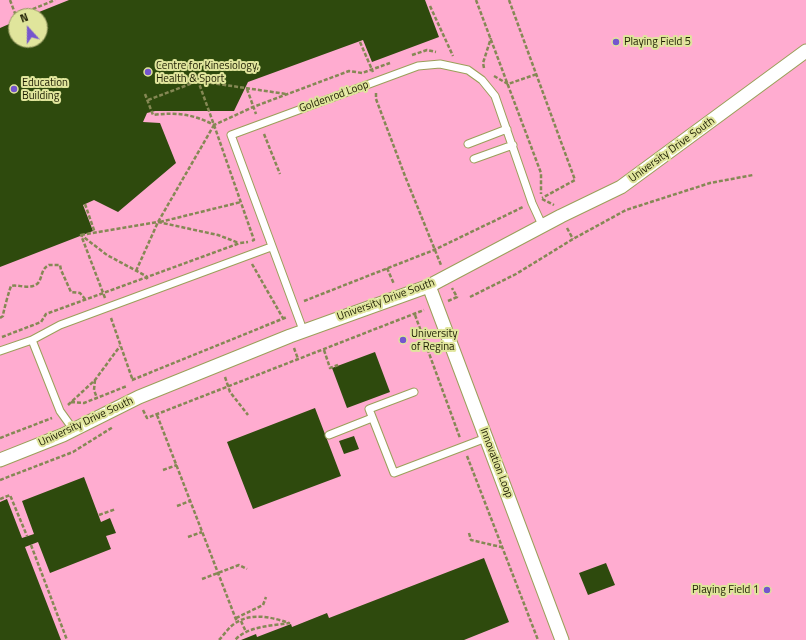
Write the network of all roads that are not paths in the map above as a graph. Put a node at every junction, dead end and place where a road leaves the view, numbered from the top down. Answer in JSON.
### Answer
{"nodes":[{"id":1,"x":806,"y":51,"type":"edge"},
{"id":2,"x":507,"y":129,"type":"junction"},
{"id":3,"x":468,"y":144,"type":"dead end"},
{"id":4,"x":513,"y":145,"type":"junction"},
{"id":5,"x":474,"y":159,"type":"dead end"},
{"id":6,"x":543,"y":227,"type":"junction"},
{"id":7,"x":271,"y":247,"type":"junction"},
{"id":8,"x":429,"y":286,"type":"junction"},
{"id":9,"x":303,"y":330,"type":"junction"},
{"id":10,"x":32,"y":340,"type":"junction"},
{"id":11,"x":0,"y":351,"type":"edge"},
{"id":12,"x":414,"y":392,"type":"dead end"},
{"id":13,"x":372,"y":418,"type":"junction"},
{"id":14,"x":73,"y":429,"type":"junction"},
{"id":15,"x":329,"y":435,"type":"dead end"},
{"id":16,"x":486,"y":438,"type":"junction"},
{"id":17,"x":0,"y":460,"type":"edge"},
{"id":18,"x":562,"y":640,"type":"edge"}],
"edges":[{"from":1,"to":6,"type":"street","name":"University Drive South"},
{"from":2,"to":3,"type":"lane"},
{"from":2,"to":4,"type":"lane","name":"Goldenrod Loop"},
{"from":2,"to":7,"type":"lane","name":"Goldenrod Loop"},
{"from":4,"to":5,"type":"lane"},
{"from":4,"to":6,"type":"lane","name":"Goldenrod Loop"},
{"from":6,"to":8,"type":"street","name":"University Drive South"},
{"from":7,"to":9,"type":"lane","name":"Goldenrod Loop"},
{"from":7,"to":10,"type":"lane"},
{"from":8,"to":9,"type":"street","name":"University Drive South"},
{"from":8,"to":16,"type":"street","name":"Innovation Loop"},
{"from":9,"to":14,"type":"street","name":"University Drive South"},
{"from":10,"to":11,"type":"lane"},
{"from":10,"to":14,"type":"lane"},
{"from":12,"to":13,"type":"lane"},
{"from":13,"to":15,"type":"lane"},
{"from":13,"to":16,"type":"lane"},
{"from":14,"to":17,"type":"street","name":"University Drive South"},
{"from":16,"to":18,"type":"street","name":"Innovation Loop"}]}
